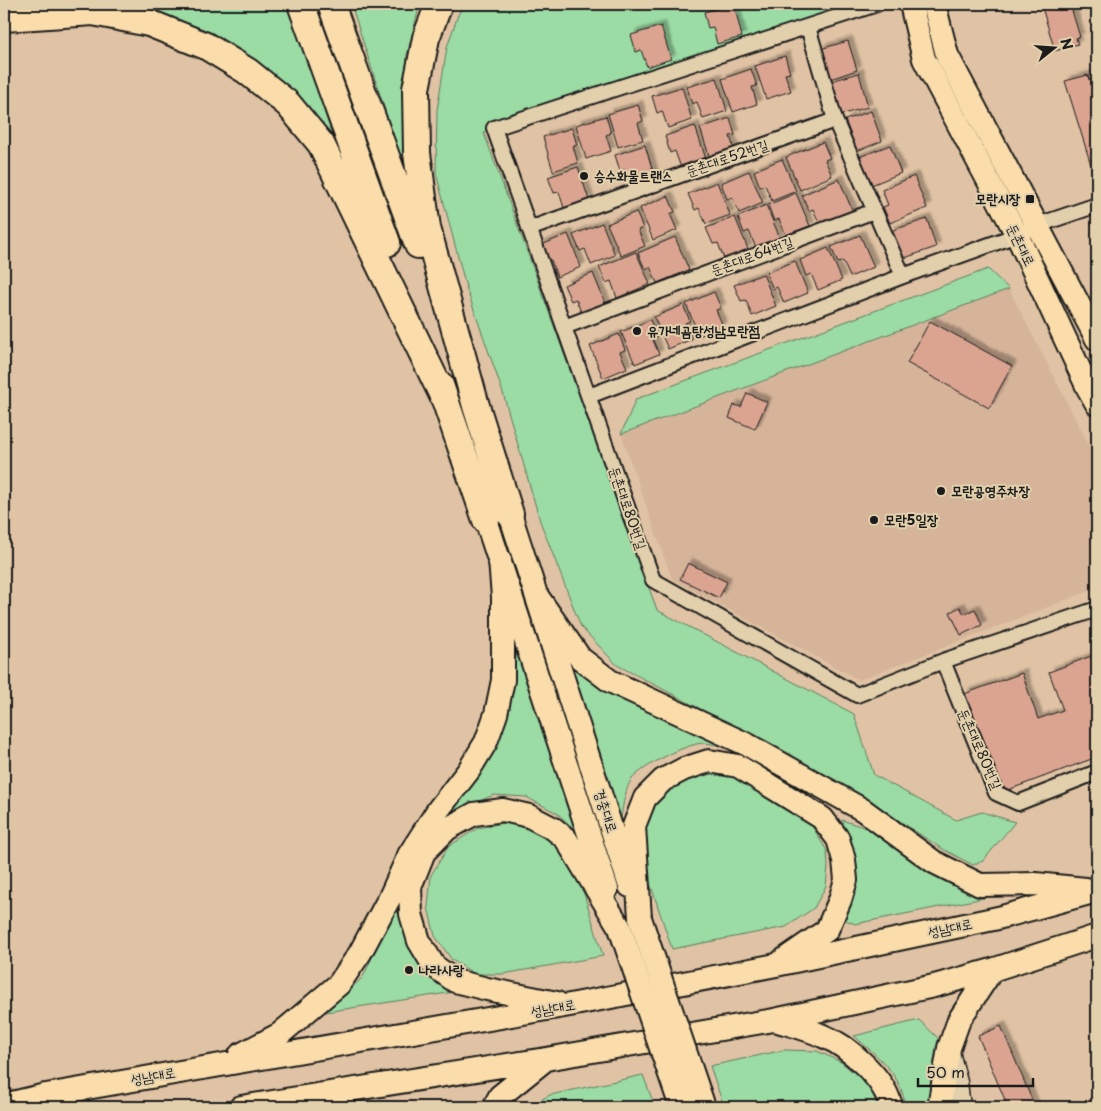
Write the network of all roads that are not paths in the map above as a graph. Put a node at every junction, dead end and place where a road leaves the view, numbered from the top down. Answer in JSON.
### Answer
{"nodes":[{"id":1,"x":301,"y":4,"type":"edge"},
{"id":2,"x":331,"y":4,"type":"edge"},
{"id":3,"x":439,"y":4,"type":"edge"},
{"id":4,"x":877,"y":4,"type":"edge"},
{"id":5,"x":911,"y":4,"type":"edge"},
{"id":6,"x":934,"y":4,"type":"edge"},
{"id":7,"x":4,"y":18,"type":"edge"},
{"id":8,"x":808,"y":27,"type":"junction"},
{"id":9,"x":835,"y":120,"type":"junction"},
{"id":10,"x":1097,"y":205,"type":"edge"},
{"id":11,"x":874,"y":211,"type":"junction"},
{"id":12,"x":1038,"y":225,"type":"junction"},
{"id":13,"x":528,"y":228,"type":"junction"},
{"id":14,"x":1017,"y":235,"type":"junction"},
{"id":15,"x":903,"y":276,"type":"junction"},
{"id":16,"x":564,"y":326,"type":"junction"},
{"id":17,"x":1097,"y":339,"type":"edge"},
{"id":18,"x":589,"y":396,"type":"junction"},
{"id":19,"x":446,"y":402,"type":"junction"},
{"id":20,"x":1097,"y":404,"type":"edge"},
{"id":21,"x":476,"y":406,"type":"junction"},
{"id":22,"x":498,"y":517,"type":"junction"},
{"id":23,"x":500,"y":560,"type":"junction"},
{"id":24,"x":537,"y":596,"type":"junction"},
{"id":25,"x":1097,"y":609,"type":"edge"},
{"id":26,"x":943,"y":661,"type":"junction"},
{"id":27,"x":1097,"y":772,"type":"edge"},
{"id":28,"x":1097,"y":890,"type":"edge"},
{"id":29,"x":630,"y":923,"type":"junction"},
{"id":30,"x":1097,"y":936,"type":"edge"},
{"id":31,"x":776,"y":966,"type":"junction"},
{"id":32,"x":992,"y":970,"type":"junction"},
{"id":33,"x":570,"y":1005,"type":"junction"},
{"id":34,"x":774,"y":1020,"type":"junction"},
{"id":35,"x":949,"y":1048,"type":"junction"},
{"id":36,"x":546,"y":1059,"type":"junction"},
{"id":37,"x":226,"y":1063,"type":"junction"},
{"id":38,"x":4,"y":1106,"type":"edge"},
{"id":39,"x":241,"y":1107,"type":"edge"},
{"id":40,"x":494,"y":1107,"type":"edge"},
{"id":41,"x":681,"y":1107,"type":"edge"},
{"id":42,"x":704,"y":1107,"type":"edge"},
{"id":43,"x":891,"y":1107,"type":"edge"},
{"id":44,"x":939,"y":1107,"type":"edge"},
{"id":45,"x":962,"y":1107,"type":"edge"}],
"edges":[{"from":1,"to":19,"type":"highway"},
{"from":2,"to":21,"type":"highway"},
{"from":3,"to":21,"type":"highway"},
{"from":4,"to":8,"type":"street"},
{"from":5,"to":14,"type":"main road","name":"둔촌대로"},
{"from":6,"to":12,"type":"main road","name":"둔촌대로"},
{"from":7,"to":19,"type":"highway"},
{"from":8,"to":9,"type":"street"},
{"from":8,"to":13,"type":"street","name":"둔촌대로80번길"},
{"from":9,"to":11,"type":"street"},
{"from":9,"to":13,"type":"street","name":"둔촌대로52번길"},
{"from":10,"to":12,"type":"street"},
{"from":11,"to":15,"type":"street"},
{"from":11,"to":16,"type":"street","name":"둔촌대로64번길"},
{"from":12,"to":14,"type":"street"},
{"from":12,"to":17,"type":"main road","name":"둔촌대로"},
{"from":13,"to":16,"type":"street","name":"둔촌대로80번길"},
{"from":14,"to":15,"type":"street"},
{"from":14,"to":20,"type":"main road","name":"둔촌대로"},
{"from":15,"to":18,"type":"street"},
{"from":16,"to":18,"type":"street","name":"둔촌대로80번길"},
{"from":18,"to":26,"type":"street","name":"둔촌대로80번길"},
{"from":19,"to":22,"type":"highway"},
{"from":21,"to":22,"type":"highway"},
{"from":22,"to":23,"type":"main road","name":"경충대로"},
{"from":22,"to":24,"type":"main road","name":"경충대로"},
{"from":23,"to":29,"type":"main road","name":"경충대로"},
{"from":23,"to":37,"type":"main road"},
{"from":24,"to":28,"type":"main road"},
{"from":24,"to":29,"type":"main road","name":"경충대로"},
{"from":25,"to":26,"type":"street","name":"둔촌대로80번길"},
{"from":26,"to":27,"type":"street","name":"둔촌대로80번길"},
{"from":28,"to":31,"type":"main road","name":"성남대로"},
{"from":29,"to":31,"type":"main road"},
{"from":29,"to":33,"type":"main road"},
{"from":29,"to":41,"type":"main road","name":"경충대로","bridge":true},
{"from":29,"to":42,"type":"main road","name":"경충대로","bridge":true},
{"from":30,"to":32,"type":"main road"},
{"from":31,"to":33,"type":"main road","name":"성남대로"},
{"from":32,"to":34,"type":"main road"},
{"from":32,"to":35,"type":"main road"},
{"from":33,"to":37,"type":"main road","name":"성남대로"},
{"from":34,"to":36,"type":"main road"},
{"from":34,"to":43,"type":"main road"},
{"from":35,"to":44,"type":"main road"},
{"from":35,"to":45,"type":"street"},
{"from":36,"to":39,"type":"main road"},
{"from":36,"to":40,"type":"main road"},
{"from":37,"to":38,"type":"main road","name":"성남대로"}]}
